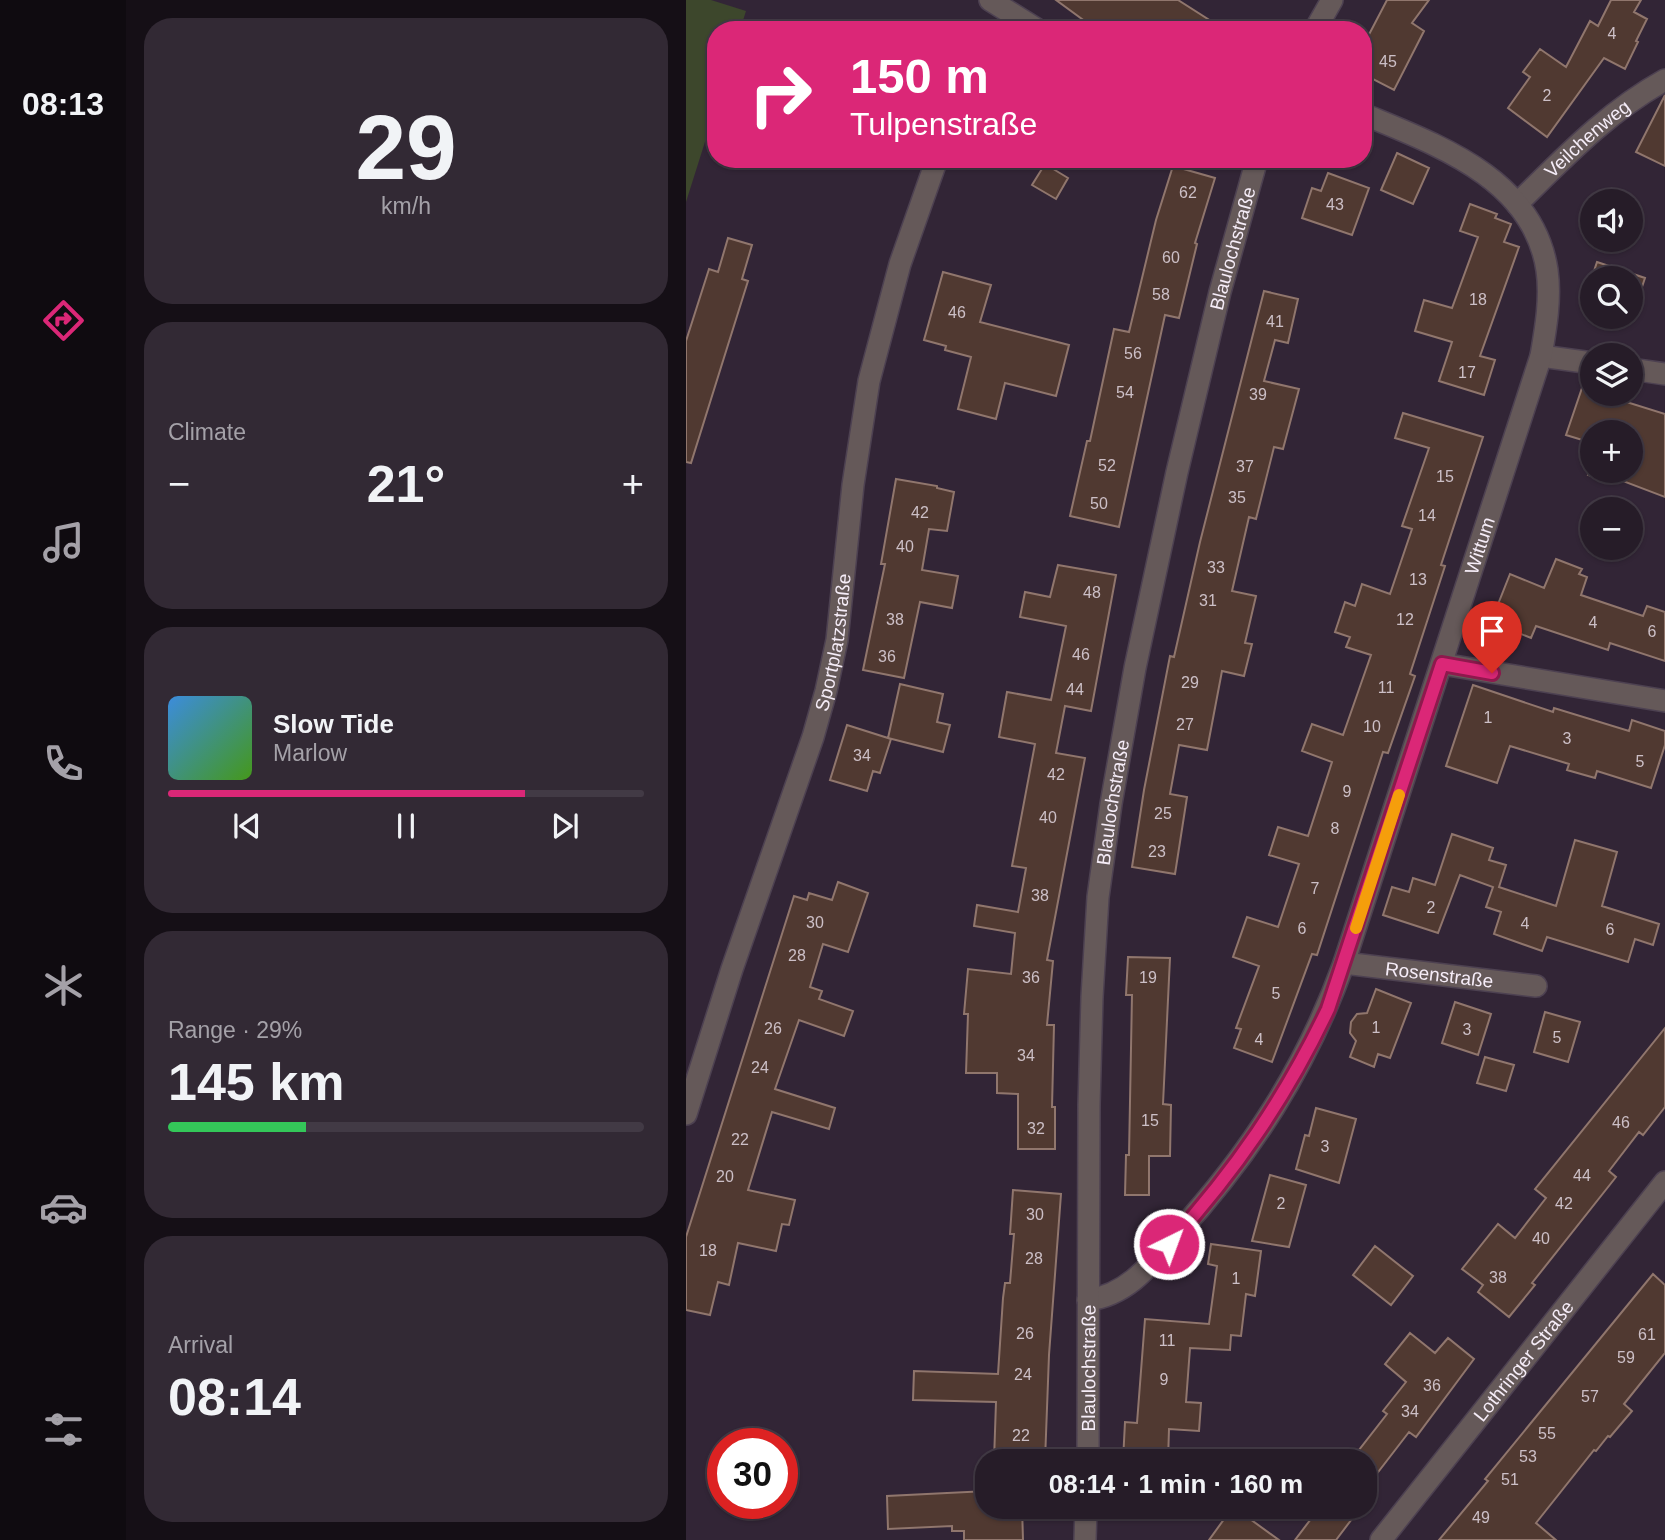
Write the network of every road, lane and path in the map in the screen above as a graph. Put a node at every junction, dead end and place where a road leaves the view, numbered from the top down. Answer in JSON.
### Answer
{"nodes":[{"id":1,"x":990,"y":0,"type":"edge"},
{"id":2,"x":1332,"y":0,"type":"edge"},
{"id":3,"x":1018,"y":21,"type":"edge"},
{"id":4,"x":1320,"y":21,"type":"edge"},
{"id":5,"x":1665,"y":80,"type":"edge"},
{"id":6,"x":1372,"y":118,"type":"edge"},
{"id":7,"x":934,"y":168,"type":"edge"},
{"id":8,"x":1249,"y":168,"type":"edge"},
{"id":9,"x":1517,"y":204,"type":"junction"},
{"id":10,"x":1541,"y":356,"type":"junction"},
{"id":11,"x":1580,"y":361,"type":"edge"},
{"id":12,"x":1643,"y":371,"type":"edge"},
{"id":13,"x":1665,"y":374,"type":"edge"},
{"id":14,"x":1442,"y":664,"type":"junction"},
{"id":15,"x":1665,"y":701,"type":"edge"},
{"id":16,"x":1345,"y":963,"type":"junction"},
{"id":17,"x":1536,"y":986,"type":"dead end"},
{"id":18,"x":686,"y":1114,"type":"edge"},
{"id":19,"x":1665,"y":1182,"type":"edge"},
{"id":20,"x":1088,"y":1300,"type":"junction"},
{"id":21,"x":1088,"y":1449,"type":"edge"},
{"id":22,"x":1086,"y":1519,"type":"edge"},
{"id":23,"x":1085,"y":1540,"type":"edge"},
{"id":24,"x":1381,"y":1540,"type":"edge"}],
"edges":[{"from":1,"to":3,"type":"street"},
{"from":2,"to":4,"type":"street"},
{"from":5,"to":9,"type":"street","name":"Veilchenweg"},
{"from":6,"to":9,"type":"street","name":"Wittum"},
{"from":7,"to":18,"type":"street","name":"Sportplatzstraße"},
{"from":8,"to":20,"type":"street","name":"Blaulochstraße"},
{"from":9,"to":10,"type":"street","name":"Wittum"},
{"from":10,"to":11,"type":"street"},
{"from":10,"to":14,"type":"street","name":"Wittum"},
{"from":12,"to":13,"type":"street"},
{"from":14,"to":15,"type":"street"},
{"from":14,"to":16,"type":"street","name":"Wittum"},
{"from":16,"to":17,"type":"street","name":"Rosenstraße"},
{"from":16,"to":20,"type":"street","name":"Wittum"},
{"from":19,"to":24,"type":"street","name":"Lothringer Straße"},
{"from":20,"to":21,"type":"street","name":"Blaulochstraße"},
{"from":22,"to":23,"type":"street"}]}
